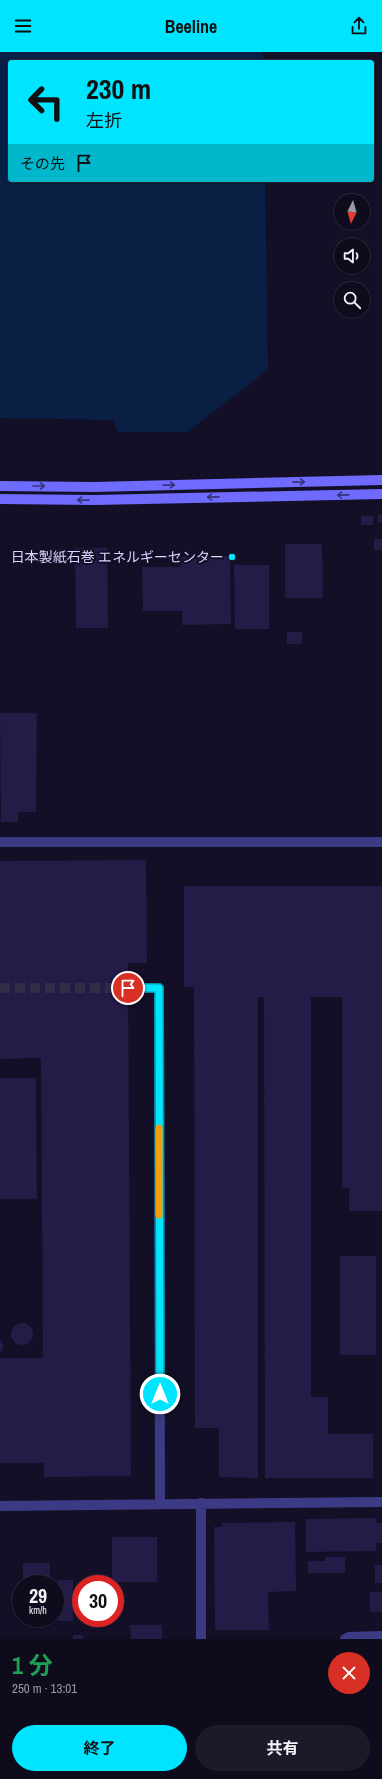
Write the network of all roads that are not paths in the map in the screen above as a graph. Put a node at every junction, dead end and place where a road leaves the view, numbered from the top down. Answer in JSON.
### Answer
{"nodes":[{"id":1,"x":382,"y":480,"type":"edge"},
{"id":2,"x":0,"y":486,"type":"edge"},
{"id":3,"x":382,"y":494,"type":"edge"},
{"id":4,"x":0,"y":499,"type":"edge"},
{"id":5,"x":0,"y":842,"type":"edge"},
{"id":6,"x":382,"y":842,"type":"edge"},
{"id":7,"x":128,"y":988,"type":"tunnel mouth"},
{"id":8,"x":382,"y":1502,"type":"edge"},
{"id":9,"x":201,"y":1503,"type":"junction"},
{"id":10,"x":160,"y":1504,"type":"junction"},
{"id":11,"x":0,"y":1506,"type":"edge"},
{"id":12,"x":382,"y":1636,"type":"edge"},
{"id":13,"x":202,"y":1639,"type":"edge"},
{"id":14,"x":346,"y":1639,"type":"edge"}],
"edges":[{"from":2,"to":1,"type":"street","one_way":true},
{"from":3,"to":4,"type":"street","one_way":true},
{"from":5,"to":6,"type":"street"},
{"from":7,"to":10,"type":"street"},
{"from":8,"to":9,"type":"street"},
{"from":9,"to":10,"type":"street"},
{"from":9,"to":13,"type":"street"},
{"from":10,"to":11,"type":"street"},
{"from":12,"to":14,"type":"street"}]}
